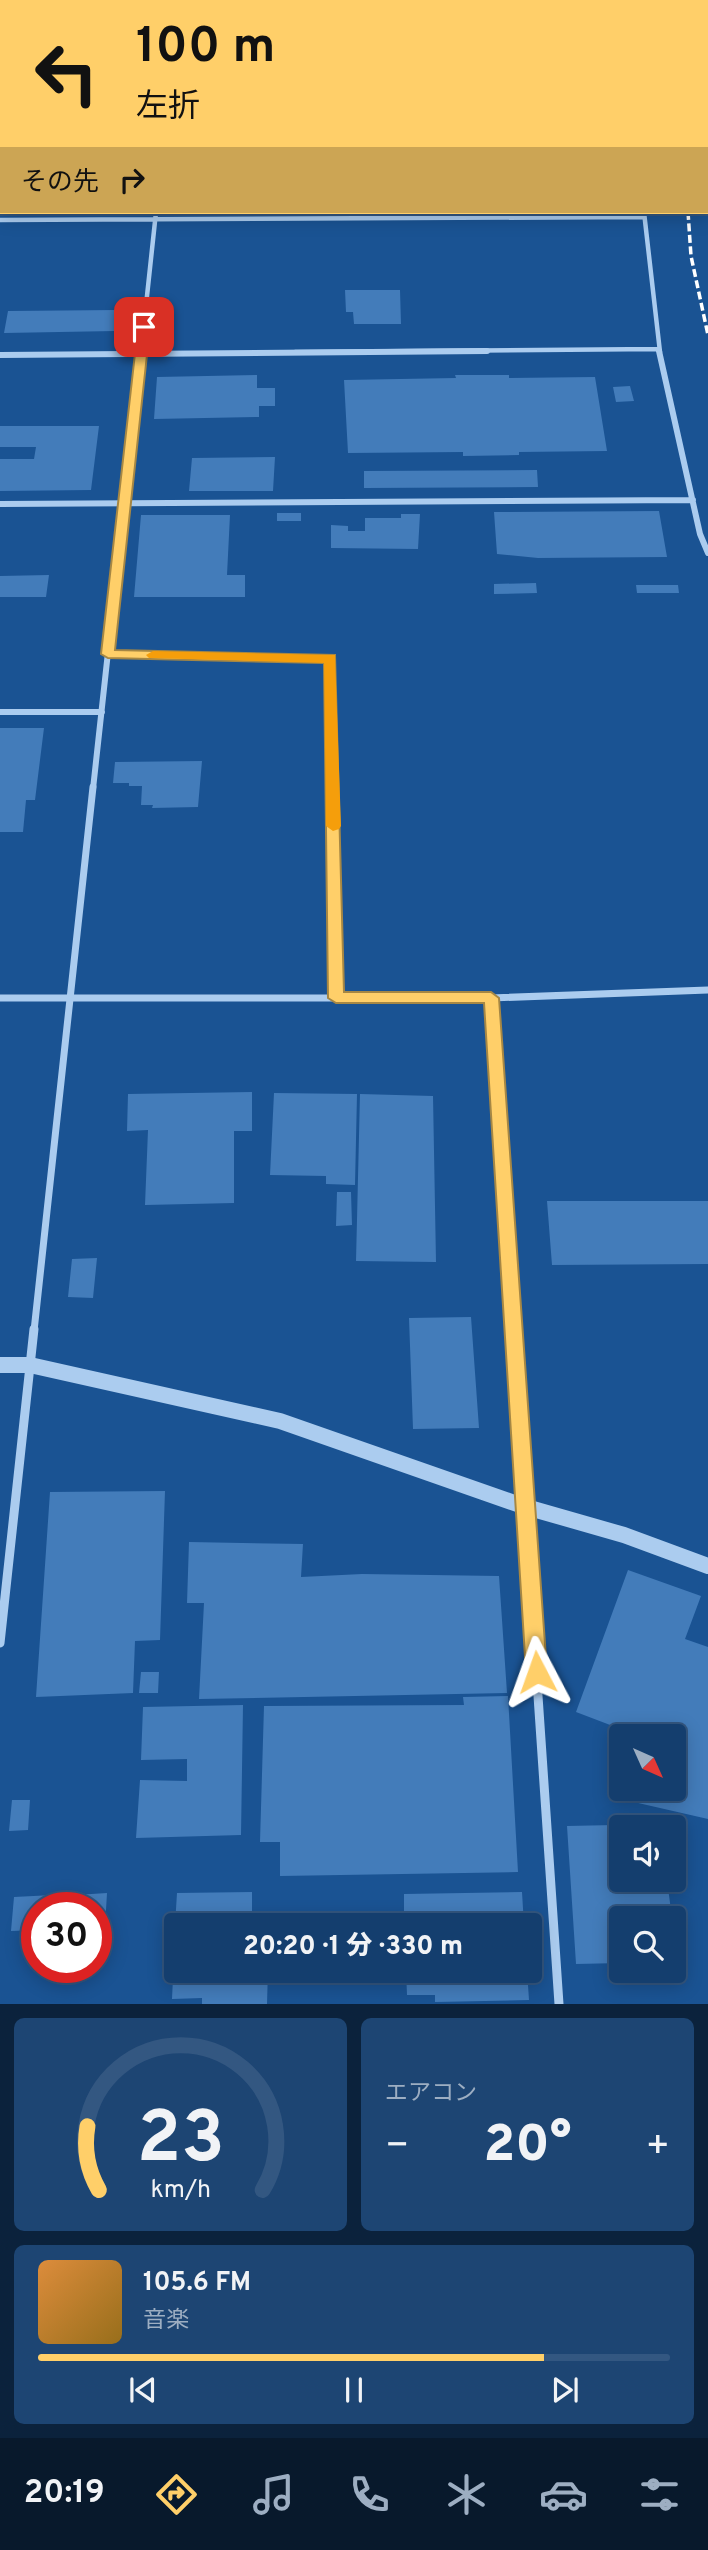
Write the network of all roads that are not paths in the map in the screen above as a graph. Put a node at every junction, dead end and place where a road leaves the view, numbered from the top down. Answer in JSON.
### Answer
{"nodes":[{"id":1,"x":644,"y":215,"type":"edge"},
{"id":2,"x":156,"y":216,"type":"edge"},
{"id":3,"x":0,"y":220,"type":"edge"},
{"id":4,"x":659,"y":349,"type":"junction"},
{"id":5,"x":141,"y":354,"type":"junction"},
{"id":6,"x":0,"y":355,"type":"edge"},
{"id":7,"x":694,"y":500,"type":"junction"},
{"id":8,"x":124,"y":503,"type":"junction"},
{"id":9,"x":0,"y":504,"type":"edge"},
{"id":10,"x":708,"y":553,"type":"edge"},
{"id":11,"x":108,"y":654,"type":"junction"},
{"id":12,"x":0,"y":712,"type":"edge"},
{"id":13,"x":102,"y":712,"type":"junction"},
{"id":14,"x":708,"y":990,"type":"edge"},
{"id":15,"x":0,"y":998,"type":"edge"},
{"id":16,"x":70,"y":998,"type":"junction"},
{"id":17,"x":336,"y":998,"type":"junction"},
{"id":18,"x":491,"y":998,"type":"junction"},
{"id":19,"x":0,"y":1365,"type":"edge"},
{"id":20,"x":30,"y":1365,"type":"junction"},
{"id":21,"x":526,"y":1507,"type":"junction"},
{"id":22,"x":708,"y":1566,"type":"edge"},
{"id":23,"x":0,"y":1643,"type":"edge"},
{"id":24,"x":558,"y":2004,"type":"edge"}],
"edges":[{"from":1,"to":2,"type":"street"},
{"from":1,"to":4,"type":"street"},
{"from":2,"to":3,"type":"street"},
{"from":2,"to":5,"type":"street"},
{"from":4,"to":5,"type":"street"},
{"from":4,"to":7,"type":"street"},
{"from":5,"to":6,"type":"street"},
{"from":5,"to":8,"type":"street"},
{"from":7,"to":8,"type":"street"},
{"from":7,"to":10,"type":"street"},
{"from":8,"to":9,"type":"street"},
{"from":8,"to":11,"type":"street"},
{"from":11,"to":13,"type":"street"},
{"from":11,"to":17,"type":"street"},
{"from":12,"to":13,"type":"street"},
{"from":13,"to":16,"type":"street"},
{"from":14,"to":18,"type":"street"},
{"from":15,"to":16,"type":"street"},
{"from":16,"to":17,"type":"street"},
{"from":16,"to":20,"type":"street"},
{"from":17,"to":18,"type":"street"},
{"from":18,"to":21,"type":"street"},
{"from":19,"to":20,"type":"street"},
{"from":20,"to":21,"type":"street"},
{"from":20,"to":23,"type":"street"},
{"from":21,"to":22,"type":"street"},
{"from":21,"to":24,"type":"street"}]}
